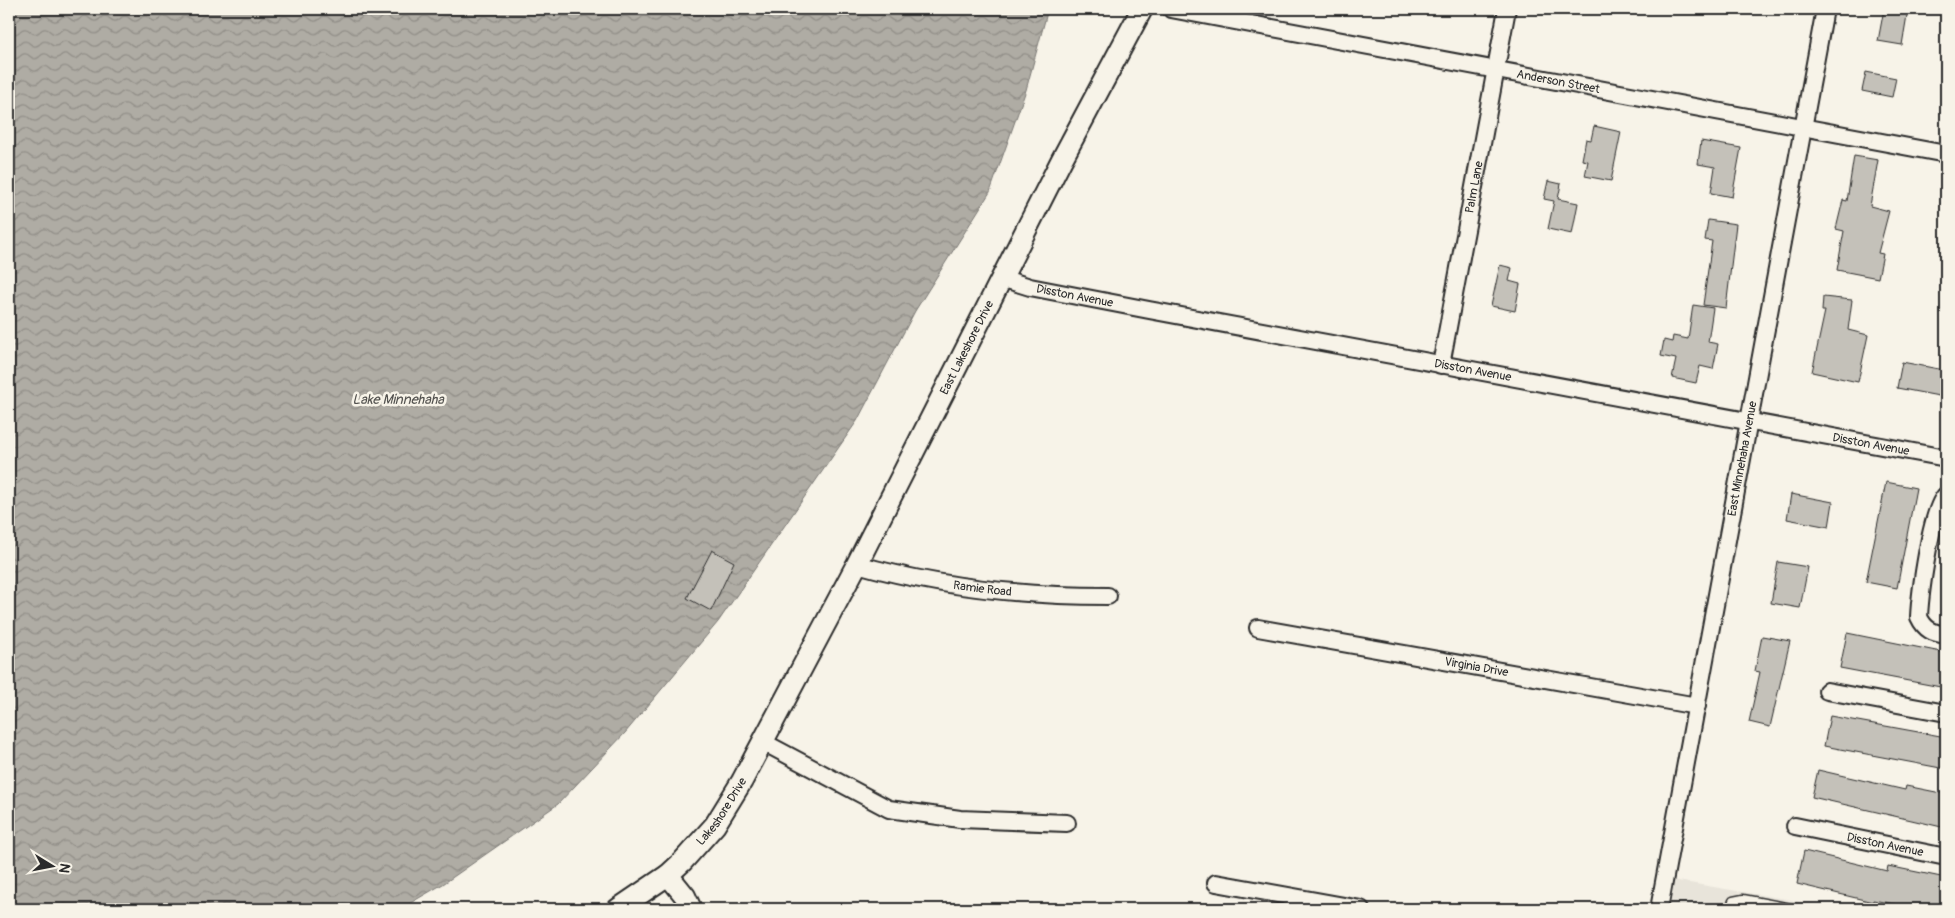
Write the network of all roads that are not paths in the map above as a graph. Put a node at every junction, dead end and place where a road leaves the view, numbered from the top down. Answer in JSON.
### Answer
{"nodes":[{"id":1,"x":1142,"y":9,"type":"edge"},
{"id":2,"x":1171,"y":9,"type":"edge"},
{"id":3,"x":1507,"y":9,"type":"edge"},
{"id":4,"x":1825,"y":9,"type":"edge"},
{"id":5,"x":1496,"y":70,"type":"junction"},
{"id":6,"x":1803,"y":128,"type":"junction"},
{"id":7,"x":1946,"y":154,"type":"edge"},
{"id":8,"x":1001,"y":278,"type":"junction"},
{"id":9,"x":1441,"y":365,"type":"junction"},
{"id":10,"x":1748,"y":423,"type":"junction"},
{"id":11,"x":1946,"y":458,"type":"edge"},
{"id":12,"x":1946,"y":495,"type":"edge"},
{"id":13,"x":857,"y":564,"type":"junction"},
{"id":14,"x":1108,"y":596,"type":"dead end"},
{"id":15,"x":1258,"y":628,"type":"dead end"},
{"id":16,"x":1946,"y":635,"type":"edge"},
{"id":17,"x":792,"y":688,"type":"joint"},
{"id":18,"x":1827,"y":691,"type":"dead end"},
{"id":19,"x":1696,"y":706,"type":"junction"},
{"id":20,"x":1946,"y":713,"type":"edge"},
{"id":21,"x":763,"y":742,"type":"junction"},
{"id":22,"x":1067,"y":823,"type":"dead end"},
{"id":23,"x":1795,"y":826,"type":"dead end"},
{"id":24,"x":1946,"y":857,"type":"edge"},
{"id":25,"x":668,"y":875,"type":"junction"},
{"id":26,"x":1216,"y":883,"type":"dead end"},
{"id":27,"x":618,"y":909,"type":"edge"},
{"id":28,"x":691,"y":909,"type":"edge"},
{"id":29,"x":1362,"y":909,"type":"edge"},
{"id":30,"x":1659,"y":909,"type":"edge"},
{"id":31,"x":1730,"y":909,"type":"edge"},
{"id":32,"x":1796,"y":909,"type":"edge"}],
"edges":[{"from":1,"to":8,"type":"street","name":"East Lakeshore Drive"},
{"from":2,"to":5,"type":"street","name":"Anderson Street"},
{"from":3,"to":5,"type":"street","name":"Palm Lane"},
{"from":4,"to":6,"type":"street","name":"East Minnehaha Avenue"},
{"from":5,"to":6,"type":"street","name":"Anderson Street"},
{"from":5,"to":9,"type":"street","name":"Palm Lane"},
{"from":6,"to":7,"type":"street","name":"Anderson Street"},
{"from":6,"to":10,"type":"street","name":"East Minnehaha Avenue"},
{"from":8,"to":9,"type":"street","name":"Disston Avenue"},
{"from":8,"to":13,"type":"street","name":"East Lakeshore Drive"},
{"from":9,"to":10,"type":"street","name":"Disston Avenue"},
{"from":10,"to":11,"type":"street","name":"Disston Avenue"},
{"from":10,"to":19,"type":"street","name":"East Minnehaha Avenue"},
{"from":12,"to":16,"type":"street"},
{"from":13,"to":14,"type":"street","name":"Ramie Road"},
{"from":13,"to":17,"type":"street","name":"East Lakeshore Drive"},
{"from":15,"to":19,"type":"street","name":"Virginia Drive"},
{"from":17,"to":21,"type":"street","name":"Lakeshore Drive"},
{"from":18,"to":20,"type":"street"},
{"from":19,"to":30,"type":"street","name":"East Minnehaha Avenue"},
{"from":21,"to":22,"type":"street"},
{"from":21,"to":25,"type":"street","name":"Lakeshore Drive"},
{"from":23,"to":24,"type":"street","name":"Disston Avenue"},
{"from":25,"to":27,"type":"street","name":"Lakeshore Drive"},
{"from":25,"to":28,"type":"street"},
{"from":26,"to":29,"type":"street"},
{"from":31,"to":32,"type":"lane"}]}
